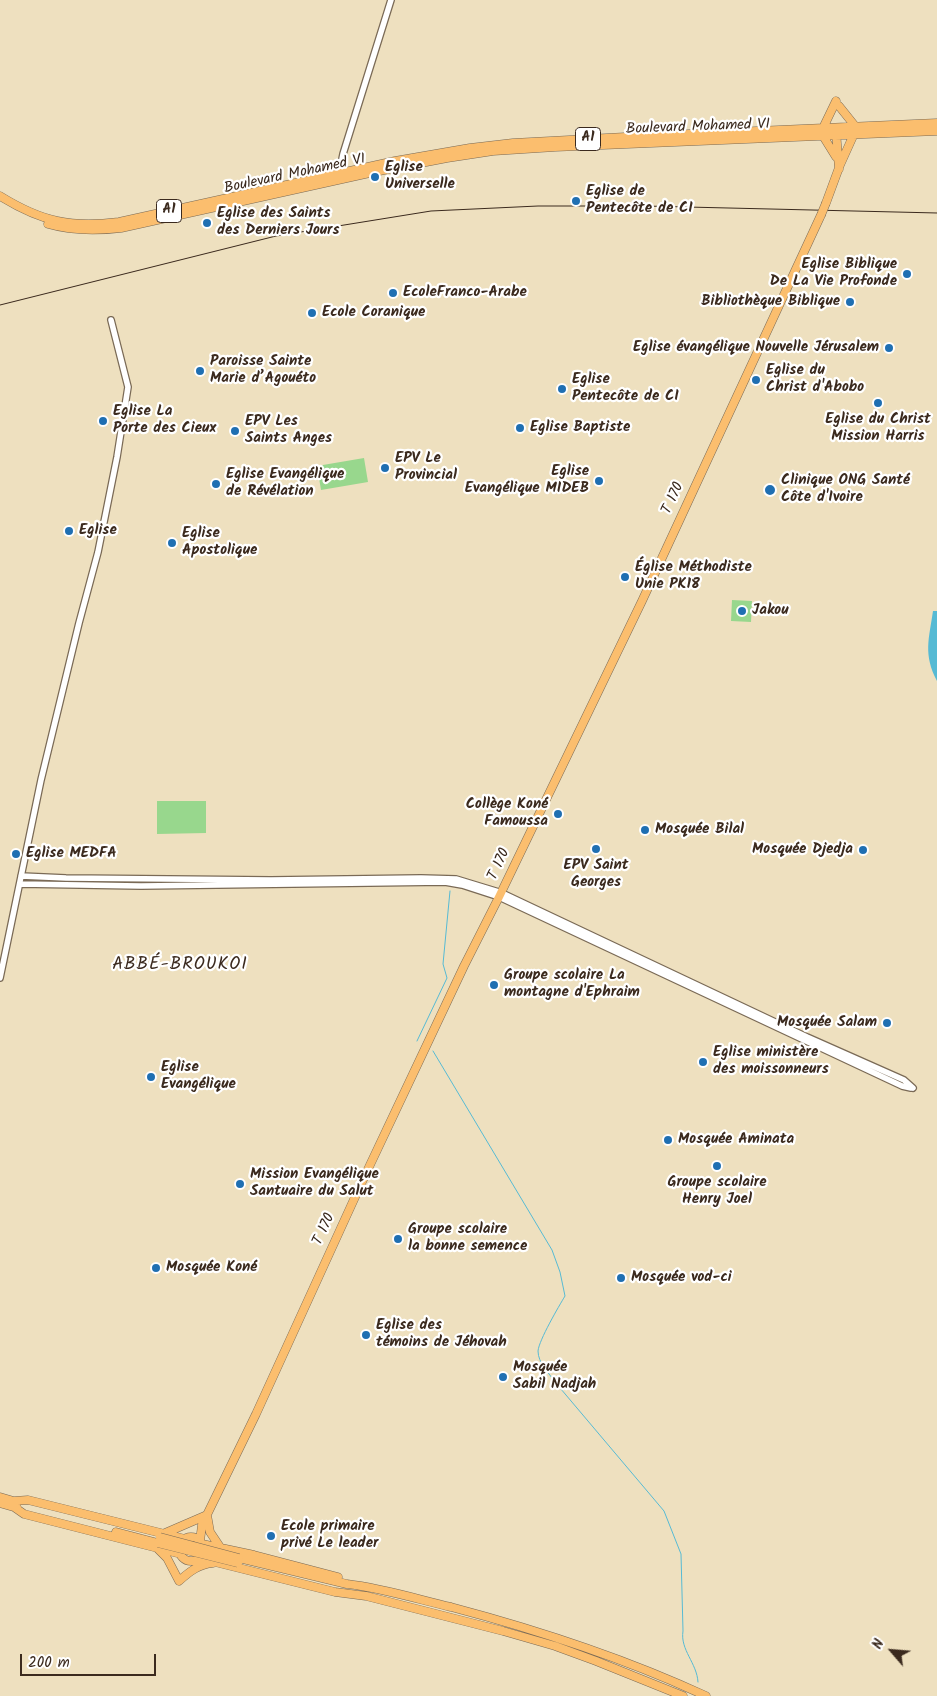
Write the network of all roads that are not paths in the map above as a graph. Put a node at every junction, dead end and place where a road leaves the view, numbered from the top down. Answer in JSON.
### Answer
{"nodes":[{"id":1,"x":391,"y":0,"type":"edge"},
{"id":2,"x":937,"y":123,"type":"edge"},
{"id":3,"x":854,"y":130,"type":"junction"},
{"id":4,"x":839,"y":131,"type":"junction"},
{"id":5,"x":937,"y":131,"type":"edge"},
{"id":6,"x":823,"y":132,"type":"junction"},
{"id":7,"x":838,"y":164,"type":"junction"},
{"id":8,"x":343,"y":176,"type":"junction"},
{"id":9,"x":0,"y":196,"type":"edge"},
{"id":10,"x":0,"y":202,"type":"edge"},
{"id":11,"x":111,"y":320,"type":"dead end"},
{"id":12,"x":21,"y":876,"type":"junction"},
{"id":13,"x":20,"y":884,"type":"junction"},
{"id":14,"x":501,"y":895,"type":"junction"},
{"id":15,"x":0,"y":978,"type":"edge"},
{"id":16,"x":0,"y":1497,"type":"edge"},
{"id":17,"x":0,"y":1504,"type":"edge"},
{"id":18,"x":14,"y":1504,"type":"junction"},
{"id":19,"x":207,"y":1515,"type":"junction"},
{"id":20,"x":202,"y":1525,"type":"junction"},
{"id":21,"x":187,"y":1538,"type":"junction"},
{"id":22,"x":160,"y":1541,"type":"junction"},
{"id":23,"x":201,"y":1543,"type":"junction"},
{"id":24,"x":220,"y":1547,"type":"junction"},
{"id":25,"x":181,"y":1554,"type":"junction"},
{"id":26,"x":199,"y":1558,"type":"junction"},
{"id":27,"x":239,"y":1561,"type":"junction"},
{"id":28,"x":217,"y":1563,"type":"junction"},
{"id":29,"x":363,"y":1586,"type":"junction"},
{"id":30,"x":360,"y":1595,"type":"junction"},
{"id":31,"x":683,"y":1696,"type":"edge"},
{"id":32,"x":706,"y":1696,"type":"edge"}],
"edges":[{"from":1,"to":8,"type":"street"},
{"from":2,"to":3,"type":"main road","number":"A1"},
{"from":3,"to":4,"type":"main road","number":"A1"},
{"from":3,"to":5,"type":"main road","number":"A1"},
{"from":3,"to":6,"type":"main road"},
{"from":3,"to":7,"type":"main road","name":"T 170"},
{"from":4,"to":6,"type":"main road","name":"Boulevard Mohamed VI","number":"A1"},
{"from":4,"to":7,"type":"main road"},
{"from":6,"to":7,"type":"main road"},
{"from":6,"to":8,"type":"main road","name":"Boulevard Mohamed VI","number":"A1"},
{"from":7,"to":14,"type":"main road","name":"T 170","bridge":true},
{"from":8,"to":9,"type":"main road","name":"Boulevard Mohamed VI","number":"A1"},
{"from":8,"to":10,"type":"main road","name":"Boulevard Mohamed VI","number":"A1"},
{"from":11,"to":12,"type":"street"},
{"from":12,"to":13,"type":"street"},
{"from":12,"to":14,"type":"street"},
{"from":13,"to":14,"type":"street"},
{"from":13,"to":15,"type":"street"},
{"from":14,"to":14,"type":"street"},
{"from":14,"to":19,"type":"main road","name":"T 170"},
{"from":16,"to":18,"type":"main road"},
{"from":17,"to":18,"type":"main road"},
{"from":18,"to":22,"type":"main road"},
{"from":18,"to":22,"type":"main road"},
{"from":19,"to":20,"type":"main road","name":"T 170"},
{"from":19,"to":22,"type":"main road"},
{"from":19,"to":24,"type":"main road"},
{"from":20,"to":21,"type":"main road","name":"T 170"},
{"from":20,"to":23,"type":"main road","name":"T 170"},
{"from":21,"to":22,"type":"main road"},
{"from":21,"to":23,"type":"main road"},
{"from":21,"to":25,"type":"main road"},
{"from":22,"to":25,"type":"main road"},
{"from":22,"to":27,"type":"main road","bridge":true},
{"from":22,"to":28,"type":"main road"},
{"from":23,"to":24,"type":"main road"},
{"from":23,"to":26,"type":"main road"},
{"from":24,"to":29,"type":"main road"},
{"from":25,"to":26,"type":"main road"},
{"from":26,"to":28,"type":"main road"},
{"from":27,"to":29,"type":"main road"},
{"from":27,"to":30,"type":"main road"},
{"from":28,"to":30,"type":"main road"},
{"from":29,"to":32,"type":"main road"},
{"from":30,"to":31,"type":"main road"}]}
